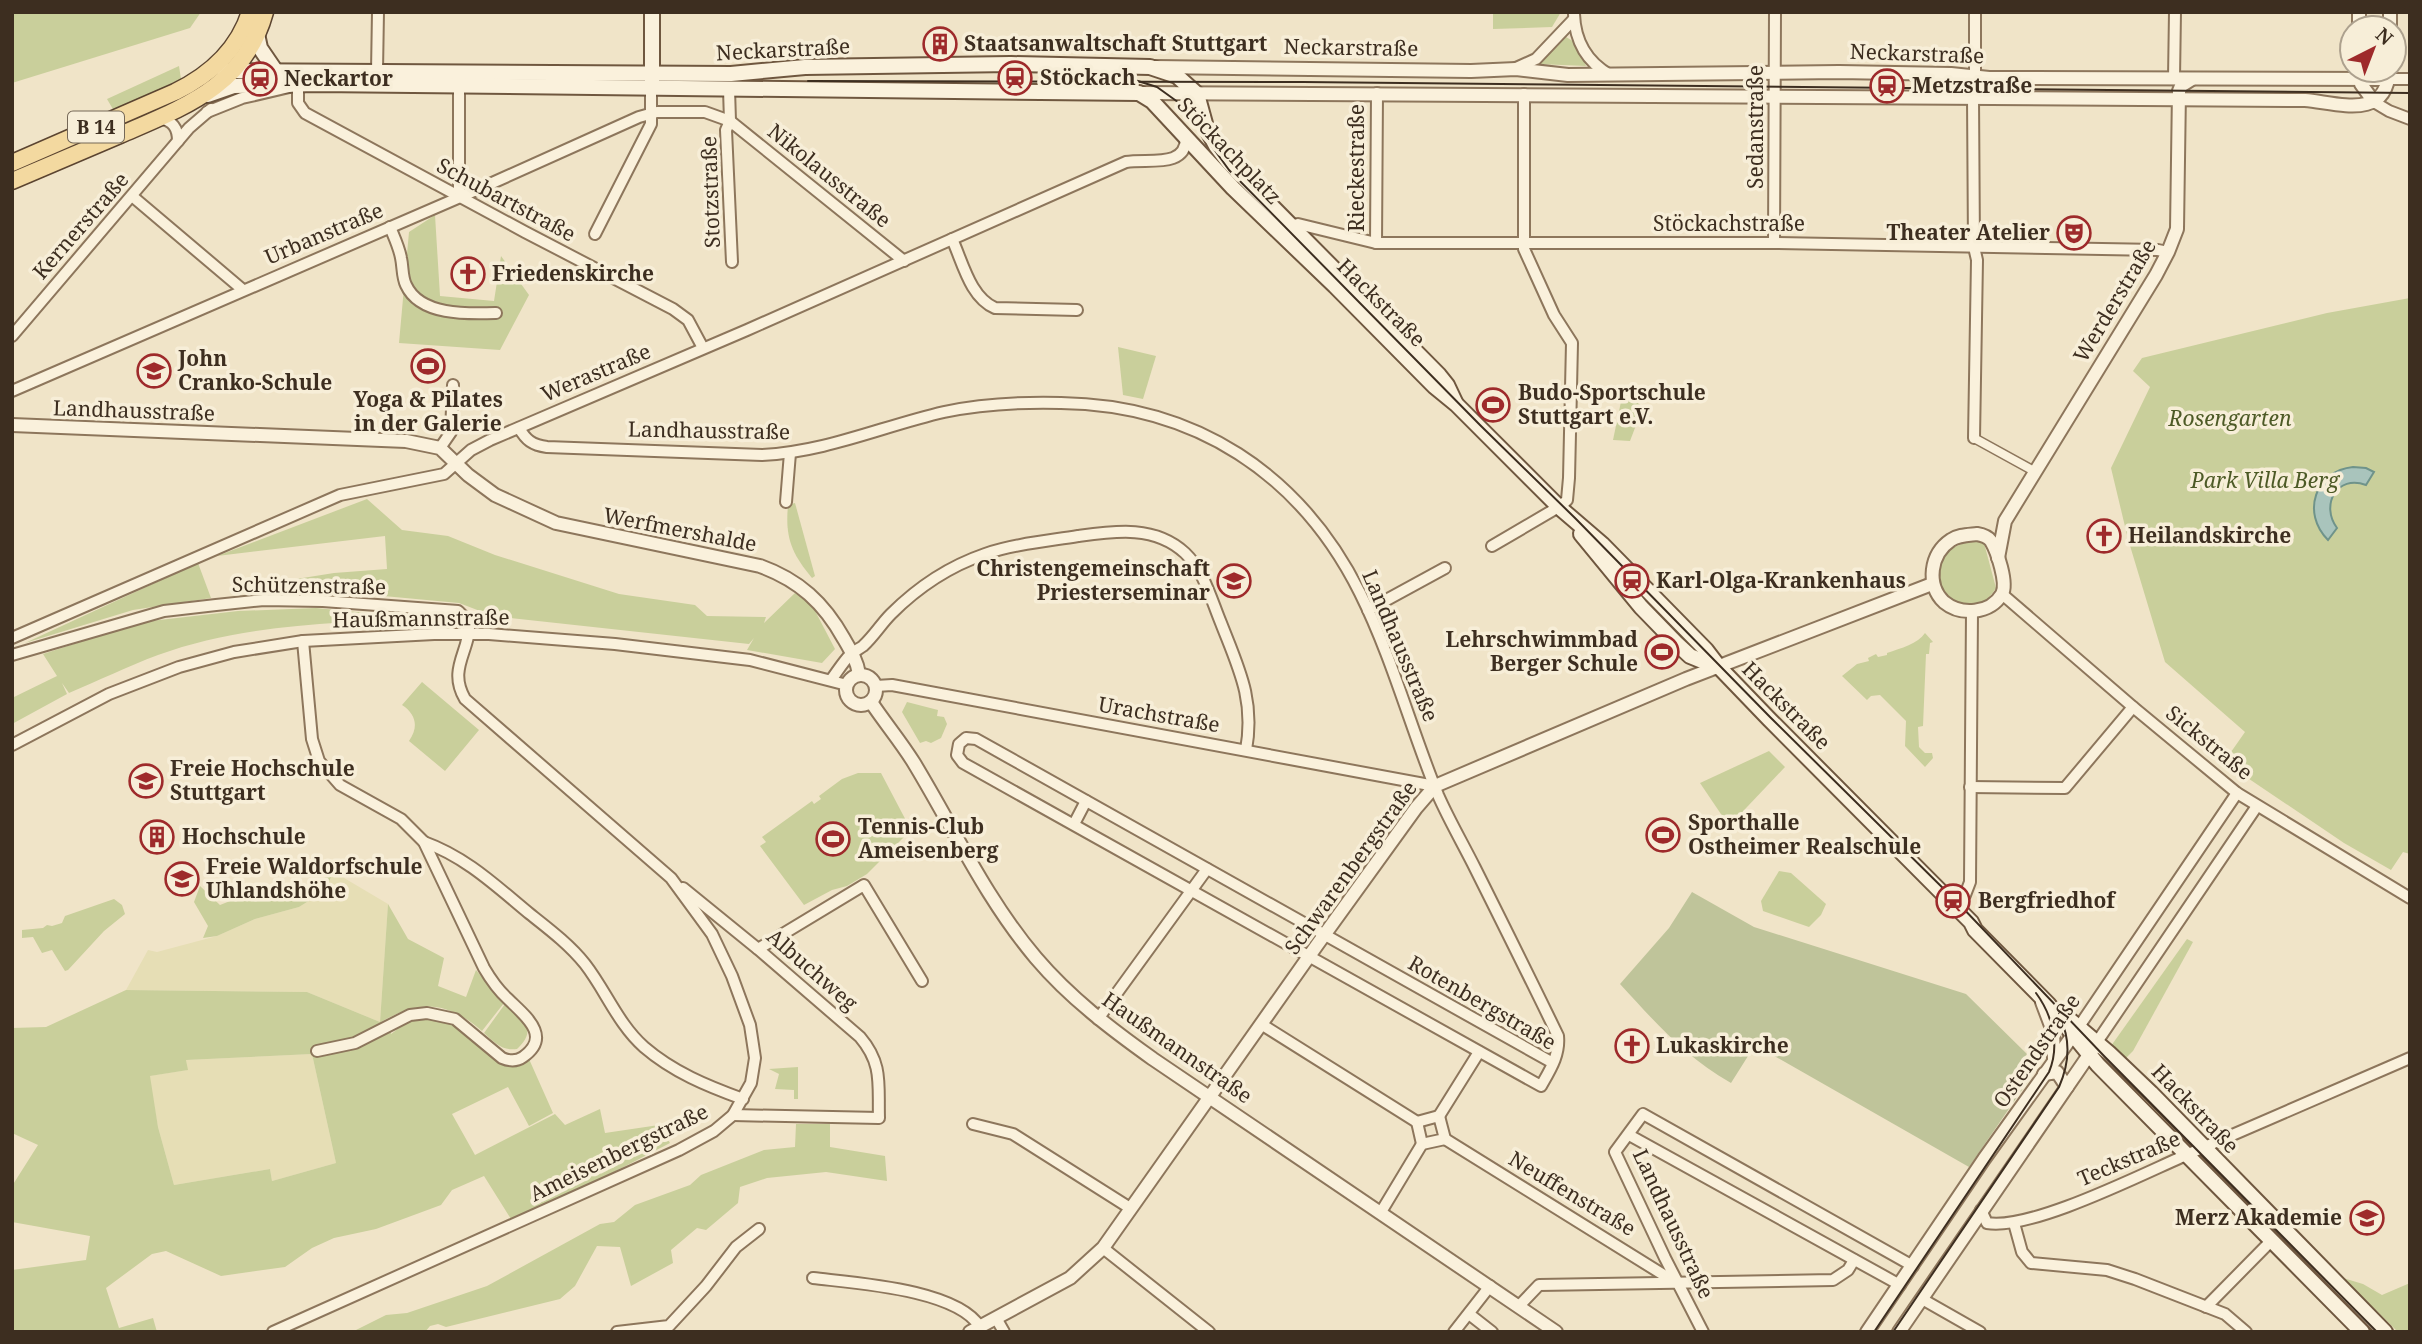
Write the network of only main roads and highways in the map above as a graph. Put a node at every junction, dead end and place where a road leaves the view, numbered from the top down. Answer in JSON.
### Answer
{"nodes":[{"id":1,"x":250,"y":12,"type":"edge"},
{"id":2,"x":265,"y":12,"type":"edge"},
{"id":3,"x":652,"y":12,"type":"edge"},
{"id":4,"x":257,"y":34,"type":"junction"},
{"id":5,"x":805,"y":67,"type":"junction"},
{"id":6,"x":775,"y":69,"type":"junction"},
{"id":7,"x":234,"y":70,"type":"junction"},
{"id":8,"x":288,"y":78,"type":"junction"},
{"id":9,"x":201,"y":79,"type":"junction"},
{"id":10,"x":652,"y":80,"type":"junction"},
{"id":11,"x":772,"y":89,"type":"junction"},
{"id":12,"x":805,"y":90,"type":"junction"},
{"id":13,"x":1139,"y":93,"type":"joint"},
{"id":14,"x":1197,"y":94,"type":"joint"},
{"id":15,"x":202,"y":106,"type":"junction"},
{"id":16,"x":12,"y":163,"type":"edge"},
{"id":17,"x":12,"y":181,"type":"edge"},
{"id":18,"x":1290,"y":233,"type":"junction"},
{"id":19,"x":1971,"y":922,"type":"junction"},
{"id":20,"x":2075,"y":1031,"type":"junction"},
{"id":21,"x":2093,"y":1049,"type":"junction"},
{"id":22,"x":2362,"y":1332,"type":"edge"},
{"id":23,"x":2385,"y":1332,"type":"edge"}],
"edges":[{"from":1,"to":9,"type":"main road","number":"B 14"},
{"from":2,"to":4,"type":"main road","number":"B 14"},
{"from":3,"to":10,"type":"main road"},
{"from":4,"to":7,"type":"main road","number":"B 14"},
{"from":4,"to":8,"type":"main road"},
{"from":5,"to":6,"type":"main road","name":"Neckarstraße"},
{"from":5,"to":12,"type":"main road"},
{"from":5,"to":14,"type":"main road","name":"Neckarstraße"},
{"from":6,"to":10,"type":"main road","name":"Neckarstraße"},
{"from":6,"to":11,"type":"main road"},
{"from":7,"to":8,"type":"main road","name":"Neckarstraße"},
{"from":7,"to":9,"type":"main road","name":"Neckarstraße"},
{"from":7,"to":15,"type":"main road","number":"B 14"},
{"from":8,"to":10,"type":"main road","name":"Neckarstraße"},
{"from":8,"to":10,"type":"main road","name":"Neckarstraße"},
{"from":8,"to":15,"type":"main road","name":"Neckarstraße"},
{"from":9,"to":16,"type":"main road","number":"B 14"},
{"from":10,"to":11,"type":"main road","name":"Neckarstraße"},
{"from":11,"to":12,"type":"main road","name":"Neckarstraße"},
{"from":12,"to":13,"type":"main road","name":"Neckarstraße"},
{"from":13,"to":18,"type":"main road","name":"Stöckachplatz"},
{"from":14,"to":18,"type":"main road","name":"Hackstraße"},
{"from":15,"to":17,"type":"main road","number":"B 14"},
{"from":18,"to":19,"type":"main road","name":"Hackstraße"},
{"from":19,"to":20,"type":"main road","name":"Hackstraße"},
{"from":19,"to":20,"type":"main road","name":"Hackstraße"},
{"from":20,"to":21,"type":"main road","name":"Hackstraße"},
{"from":21,"to":22,"type":"main road","name":"Hackstraße"},
{"from":21,"to":23,"type":"main road","name":"Hackstraße"}]}
